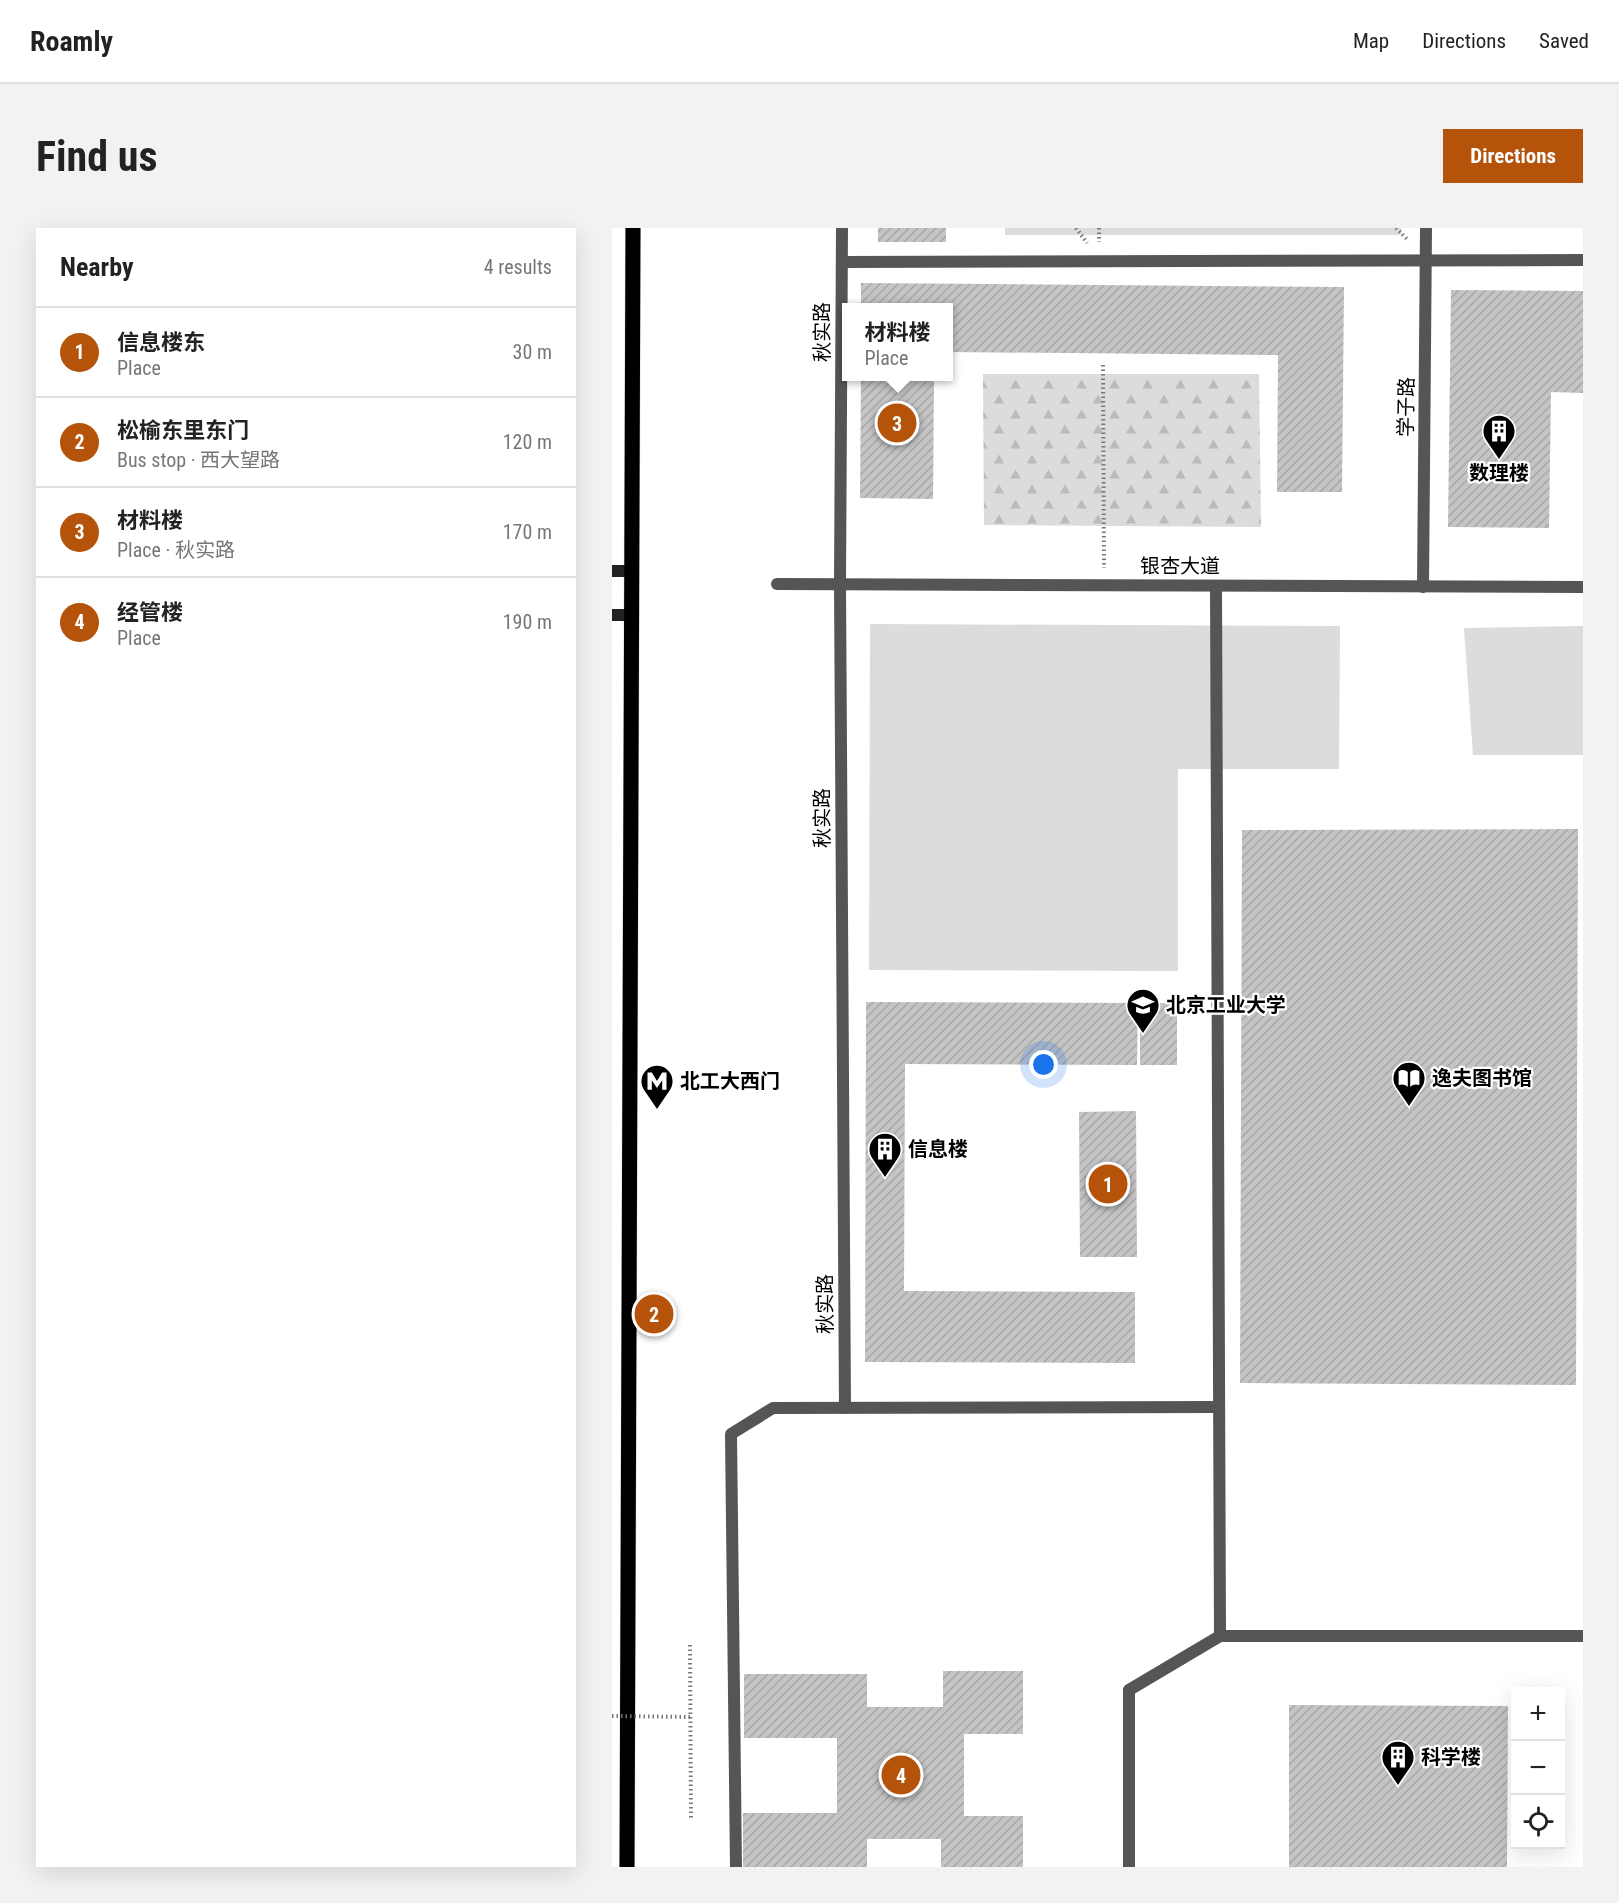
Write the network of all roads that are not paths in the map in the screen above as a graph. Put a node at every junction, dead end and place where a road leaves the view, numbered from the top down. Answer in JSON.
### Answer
{"nodes":[{"id":1,"x":633,"y":228,"type":"edge"},
{"id":2,"x":842,"y":228,"type":"edge"},
{"id":3,"x":1426,"y":228,"type":"edge"},
{"id":4,"x":1427,"y":260,"type":"junction"},
{"id":5,"x":1583,"y":260,"type":"edge"},
{"id":6,"x":842,"y":262,"type":"junction"},
{"id":7,"x":612,"y":571,"type":"edge"},
{"id":8,"x":631,"y":571,"type":"junction"},
{"id":9,"x":777,"y":584,"type":"dead end"},
{"id":10,"x":840,"y":584,"type":"junction"},
{"id":11,"x":1216,"y":586,"type":"junction"},
{"id":12,"x":1423,"y":587,"type":"junction"},
{"id":13,"x":1583,"y":587,"type":"edge"},
{"id":14,"x":612,"y":615,"type":"edge"},
{"id":15,"x":631,"y":615,"type":"junction"},
{"id":16,"x":1219,"y":1407,"type":"junction"},
{"id":17,"x":845,"y":1408,"type":"junction"},
{"id":18,"x":1220,"y":1636,"type":"junction"},
{"id":19,"x":1583,"y":1636,"type":"edge"},
{"id":20,"x":627,"y":1867,"type":"edge"},
{"id":21,"x":736,"y":1867,"type":"edge"},
{"id":22,"x":1129,"y":1867,"type":"edge"}],
"edges":[{"from":1,"to":8,"type":"main road"},
{"from":2,"to":6,"type":"street","name":"秋实路"},
{"from":3,"to":4,"type":"street","name":"学子路"},
{"from":4,"to":5,"type":"street"},
{"from":4,"to":6,"type":"street"},
{"from":4,"to":12,"type":"street","name":"学子路"},
{"from":6,"to":10,"type":"street","name":"秋实路"},
{"from":7,"to":8,"type":"street"},
{"from":8,"to":15,"type":"main road"},
{"from":9,"to":10,"type":"street","name":"银杏大道"},
{"from":10,"to":11,"type":"street","name":"银杏大道"},
{"from":10,"to":17,"type":"street","name":"秋实路"},
{"from":11,"to":12,"type":"street","name":"银杏大道"},
{"from":11,"to":16,"type":"street"},
{"from":12,"to":13,"type":"street","name":"银杏大道"},
{"from":14,"to":15,"type":"street"},
{"from":15,"to":20,"type":"main road"},
{"from":16,"to":17,"type":"street"},
{"from":16,"to":18,"type":"street"},
{"from":17,"to":21,"type":"street"},
{"from":18,"to":19,"type":"street"},
{"from":18,"to":22,"type":"street"}]}
